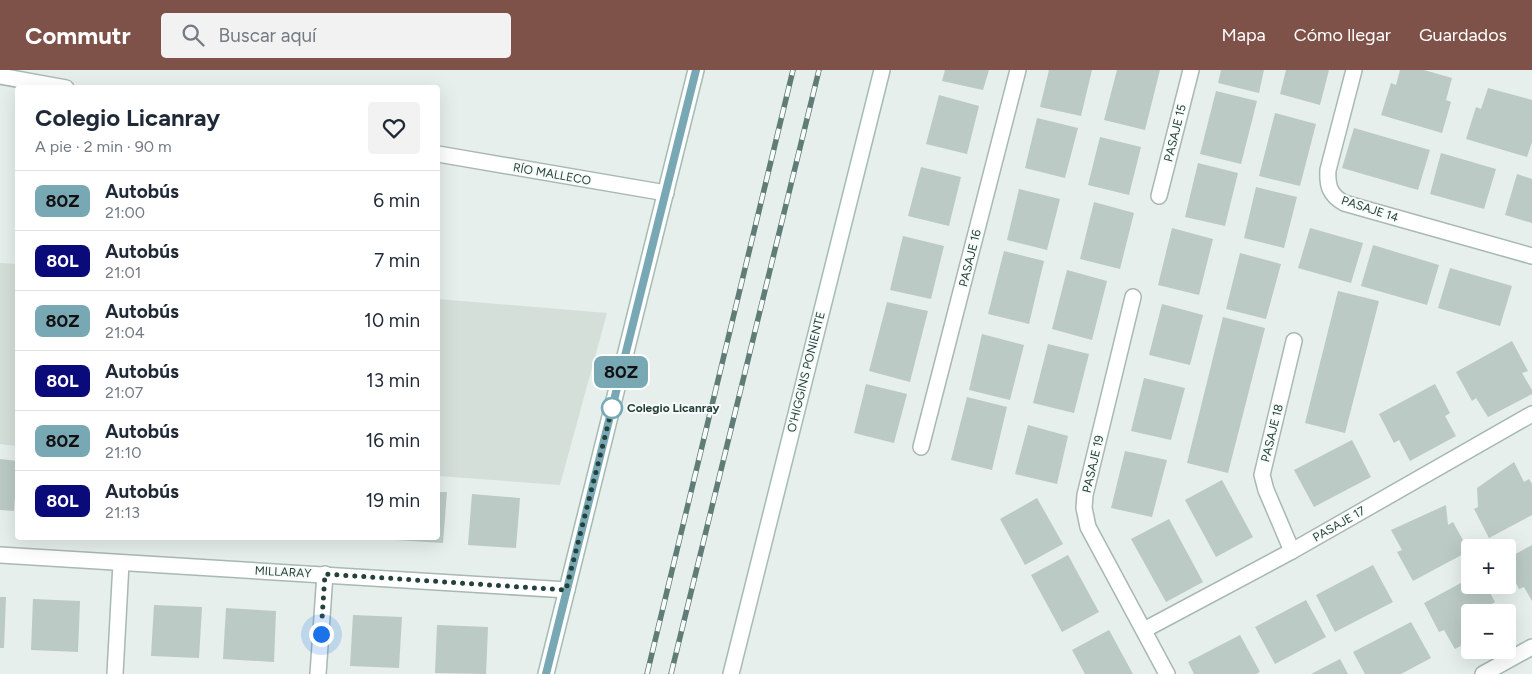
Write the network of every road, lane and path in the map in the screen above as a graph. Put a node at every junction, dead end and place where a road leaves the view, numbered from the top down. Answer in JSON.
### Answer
{"nodes":[{"id":1,"x":696,"y":70,"type":"edge"},
{"id":2,"x":882,"y":70,"type":"edge"},
{"id":3,"x":1018,"y":70,"type":"edge"},
{"id":4,"x":1191,"y":70,"type":"edge"},
{"id":5,"x":1354,"y":70,"type":"edge"},
{"id":6,"x":0,"y":76,"type":"edge"},
{"id":7,"x":51,"y":85,"type":"edge"},
{"id":8,"x":440,"y":154,"type":"edge"},
{"id":9,"x":666,"y":193,"type":"junction"},
{"id":10,"x":1159,"y":196,"type":"dead end"},
{"id":11,"x":1532,"y":256,"type":"edge"},
{"id":12,"x":1133,"y":297,"type":"dead end"},
{"id":13,"x":1294,"y":342,"type":"dead end"},
{"id":14,"x":1532,"y":414,"type":"edge"},
{"id":15,"x":921,"y":447,"type":"dead end"},
{"id":16,"x":1292,"y":550,"type":"junction"},
{"id":17,"x":0,"y":555,"type":"edge"},
{"id":18,"x":121,"y":564,"type":"junction"},
{"id":19,"x":325,"y":574,"type":"junction"},
{"id":20,"x":566,"y":590,"type":"junction"},
{"id":21,"x":1144,"y":630,"type":"junction"},
{"id":22,"x":1532,"y":647,"type":"edge"},
{"id":23,"x":115,"y":674,"type":"edge"},
{"id":24,"x":318,"y":674,"type":"edge"},
{"id":25,"x":546,"y":674,"type":"edge"},
{"id":26,"x":730,"y":674,"type":"edge"},
{"id":27,"x":1167,"y":674,"type":"edge"},
{"id":28,"x":1483,"y":674,"type":"edge"}],
"edges":[{"from":1,"to":9,"type":"street"},
{"from":2,"to":26,"type":"street","name":"O'HIGGINS PONIENTE"},
{"from":3,"to":15,"type":"street","name":"PASAJE 16"},
{"from":4,"to":10,"type":"street","name":"PASAJE 15"},
{"from":5,"to":11,"type":"street","name":"PASAJE 14"},
{"from":6,"to":7,"type":"street"},
{"from":8,"to":9,"type":"street","name":"RÍO MALLECO"},
{"from":9,"to":20,"type":"street"},
{"from":12,"to":21,"type":"street","name":"PASAJE 19"},
{"from":13,"to":16,"type":"street","name":"PASAJE 18"},
{"from":14,"to":16,"type":"street","name":"PASAJE 17"},
{"from":16,"to":21,"type":"street","name":"PASAJE 17"},
{"from":17,"to":18,"type":"street","name":"MILLARAY"},
{"from":18,"to":19,"type":"street","name":"MILLARAY"},
{"from":18,"to":23,"type":"street"},
{"from":19,"to":20,"type":"street","name":"MILLARAY"},
{"from":19,"to":24,"type":"street"},
{"from":20,"to":25,"type":"street"},
{"from":21,"to":27,"type":"street","name":"PASAJE 19"},
{"from":22,"to":28,"type":"street"}]}
